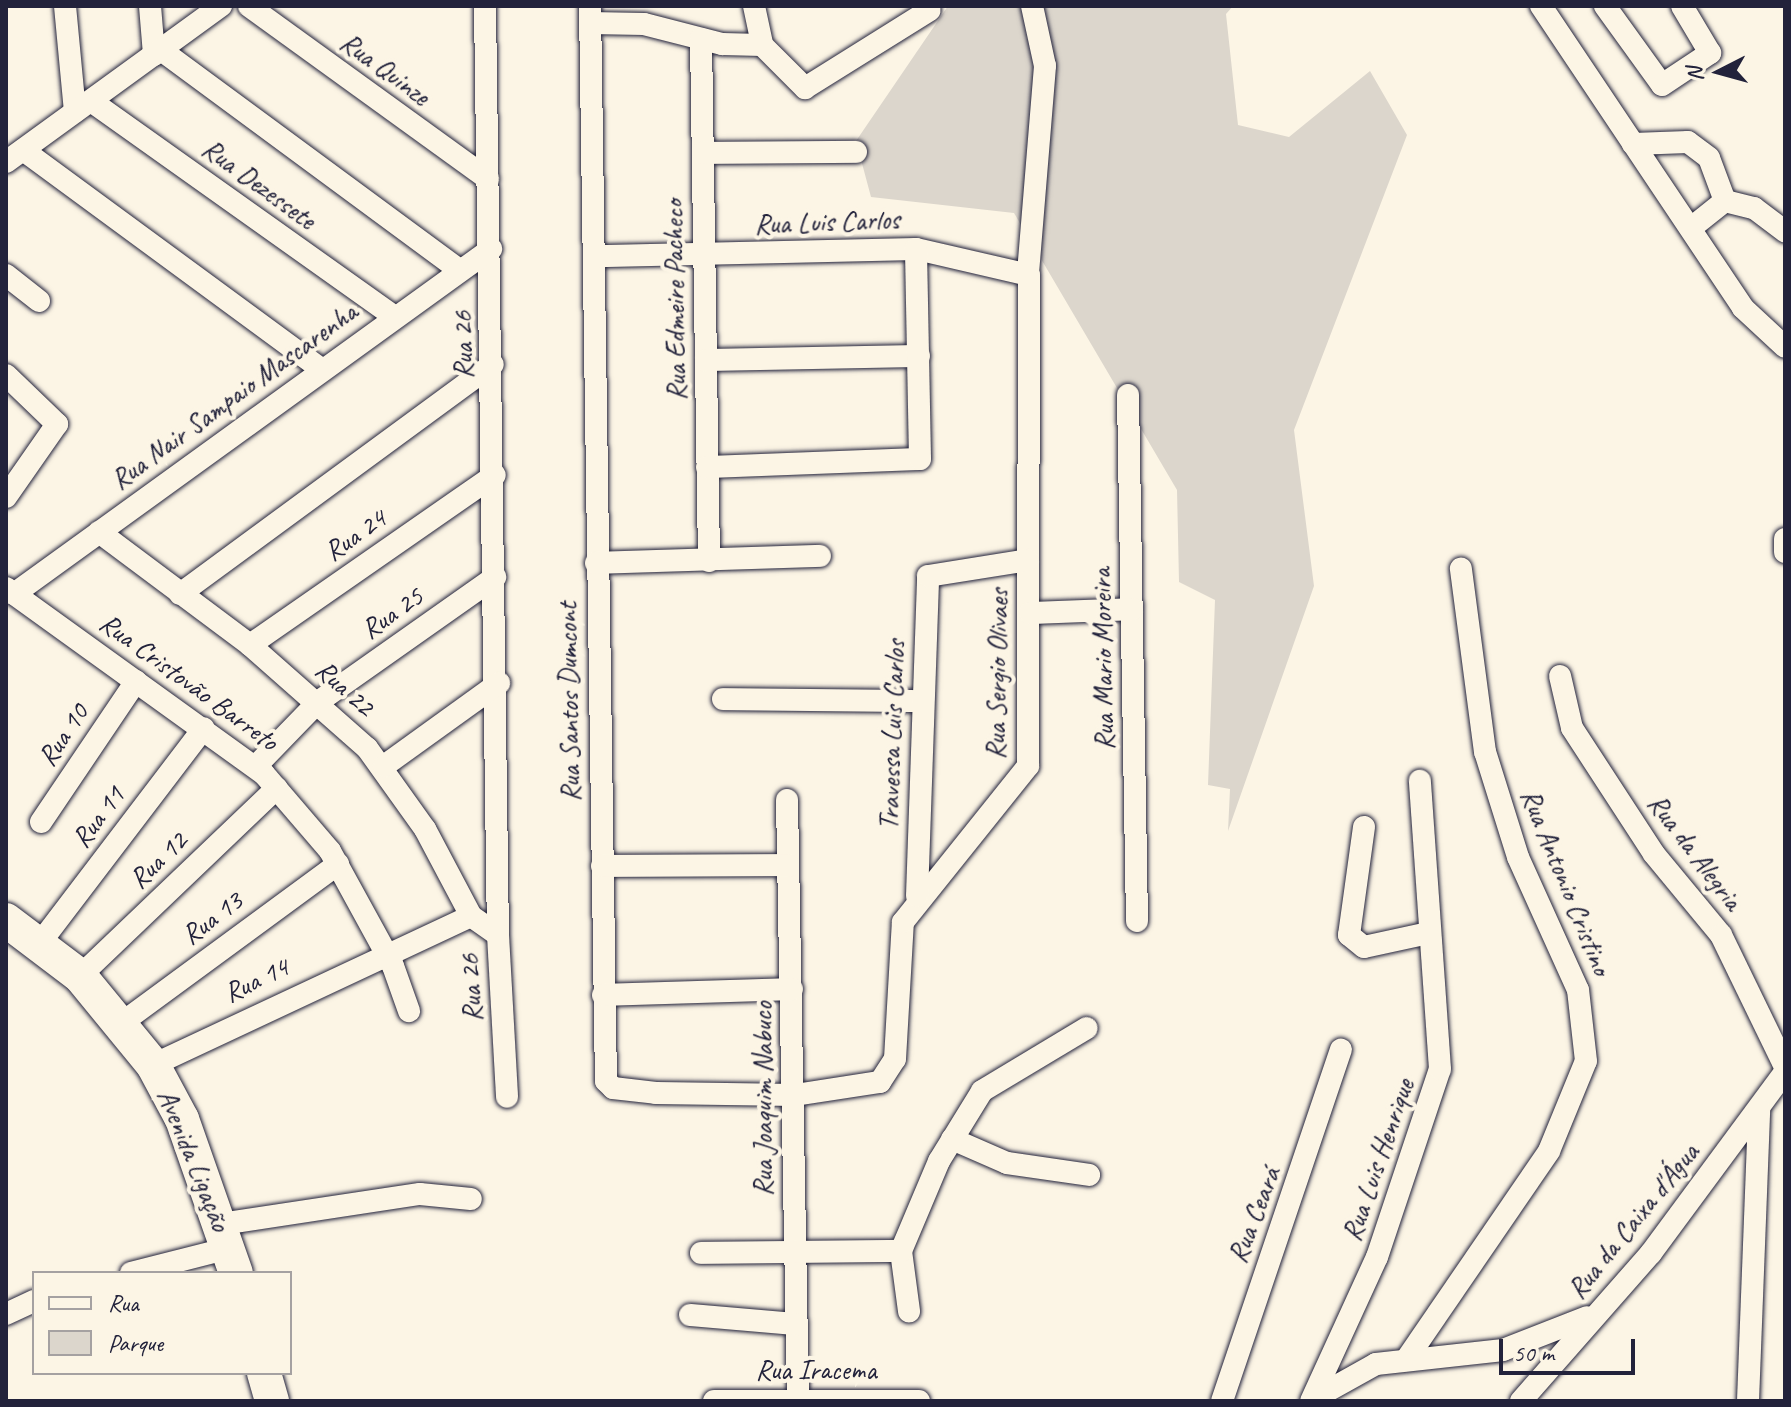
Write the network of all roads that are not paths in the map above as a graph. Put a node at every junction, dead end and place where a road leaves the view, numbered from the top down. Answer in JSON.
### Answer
{"nodes":[{"id":1,"x":65,"y":6,"type":"edge"},
{"id":2,"x":150,"y":6,"type":"edge"},
{"id":3,"x":221,"y":6,"type":"edge"},
{"id":4,"x":249,"y":6,"type":"edge"},
{"id":5,"x":485,"y":6,"type":"edge"},
{"id":6,"x":754,"y":6,"type":"edge"},
{"id":7,"x":1032,"y":6,"type":"edge"},
{"id":8,"x":1541,"y":6,"type":"edge"},
{"id":9,"x":1605,"y":6,"type":"edge"},
{"id":10,"x":1682,"y":6,"type":"edge"},
{"id":11,"x":930,"y":10,"type":"dead end"},
{"id":12,"x":590,"y":14,"type":"edge"},
{"id":13,"x":701,"y":39,"type":"junction"},
{"id":14,"x":762,"y":45,"type":"junction"},
{"id":15,"x":158,"y":52,"type":"junction"},
{"id":16,"x":83,"y":106,"type":"junction"},
{"id":17,"x":1633,"y":144,"type":"junction"},
{"id":18,"x":856,"y":152,"type":"dead end"},
{"id":19,"x":703,"y":153,"type":"junction"},
{"id":20,"x":15,"y":156,"type":"edge"},
{"id":21,"x":488,"y":179,"type":"junction"},
{"id":22,"x":1725,"y":201,"type":"junction"},
{"id":23,"x":1691,"y":228,"type":"junction"},
{"id":24,"x":1785,"y":231,"type":"edge"},
{"id":25,"x":491,"y":249,"type":"junction"},
{"id":26,"x":916,"y":249,"type":"junction"},
{"id":27,"x":704,"y":255,"type":"junction"},
{"id":28,"x":596,"y":256,"type":"junction"},
{"id":29,"x":459,"y":270,"type":"junction"},
{"id":30,"x":1028,"y":273,"type":"junction"},
{"id":31,"x":6,"y":275,"type":"edge"},
{"id":32,"x":39,"y":301,"type":"dead end"},
{"id":33,"x":393,"y":316,"type":"junction"},
{"id":34,"x":1785,"y":347,"type":"edge"},
{"id":35,"x":919,"y":356,"type":"junction"},
{"id":36,"x":706,"y":360,"type":"junction"},
{"id":37,"x":493,"y":364,"type":"junction"},
{"id":38,"x":321,"y":369,"type":"junction"},
{"id":39,"x":6,"y":375,"type":"edge"},
{"id":40,"x":1128,"y":395,"type":"dead end"},
{"id":41,"x":707,"y":467,"type":"junction"},
{"id":42,"x":495,"y":475,"type":"junction"},
{"id":43,"x":6,"y":497,"type":"edge"},
{"id":44,"x":99,"y":532,"type":"junction"},
{"id":45,"x":1785,"y":539,"type":"edge"},
{"id":46,"x":1785,"y":552,"type":"edge"},
{"id":47,"x":820,"y":556,"type":"dead end"},
{"id":48,"x":1028,"y":560,"type":"junction"},
{"id":49,"x":709,"y":561,"type":"junction"},
{"id":50,"x":596,"y":563,"type":"junction"},
{"id":51,"x":1461,"y":569,"type":"dead end"},
{"id":52,"x":495,"y":577,"type":"junction"},
{"id":53,"x":10,"y":591,"type":"edge"},
{"id":54,"x":180,"y":594,"type":"junction"},
{"id":55,"x":1132,"y":609,"type":"junction"},
{"id":56,"x":1030,"y":613,"type":"junction"},
{"id":57,"x":250,"y":645,"type":"junction"},
{"id":58,"x":1560,"y":676,"type":"dead end"},
{"id":59,"x":136,"y":681,"type":"junction"},
{"id":60,"x":499,"y":683,"type":"junction"},
{"id":61,"x":723,"y":699,"type":"dead end"},
{"id":62,"x":922,"y":701,"type":"junction"},
{"id":63,"x":318,"y":702,"type":"junction"},
{"id":64,"x":204,"y":728,"type":"junction"},
{"id":65,"x":256,"y":766,"type":"junction"},
{"id":66,"x":384,"y":766,"type":"junction"},
{"id":67,"x":1420,"y":781,"type":"dead end"},
{"id":68,"x":277,"y":788,"type":"junction"},
{"id":69,"x":787,"y":800,"type":"dead end"},
{"id":70,"x":41,"y":822,"type":"dead end"},
{"id":71,"x":1364,"y":827,"type":"dead end"},
{"id":72,"x":338,"y":864,"type":"junction"},
{"id":73,"x":788,"y":865,"type":"junction"},
{"id":74,"x":602,"y":866,"type":"junction"},
{"id":75,"x":917,"y":896,"type":"junction"},
{"id":76,"x":471,"y":916,"type":"junction"},
{"id":77,"x":6,"y":920,"type":"edge"},
{"id":78,"x":1137,"y":921,"type":"dead end"},
{"id":79,"x":1428,"y":933,"type":"junction"},
{"id":80,"x":498,"y":935,"type":"junction"},
{"id":81,"x":40,"y":943,"type":"junction"},
{"id":82,"x":388,"y":956,"type":"junction"},
{"id":83,"x":80,"y":976,"type":"junction"},
{"id":84,"x":792,"y":989,"type":"junction"},
{"id":85,"x":603,"y":995,"type":"junction"},
{"id":86,"x":409,"y":1011,"type":"dead end"},
{"id":87,"x":123,"y":1022,"type":"junction"},
{"id":88,"x":1087,"y":1028,"type":"dead end"},
{"id":89,"x":896,"y":1050,"type":"joint"},
{"id":90,"x":1341,"y":1050,"type":"dead end"},
{"id":91,"x":153,"y":1065,"type":"junction"},
{"id":92,"x":1785,"y":1069,"type":"edge"},
{"id":93,"x":795,"y":1095,"type":"junction"},
{"id":94,"x":507,"y":1097,"type":"dead end"},
{"id":95,"x":1759,"y":1109,"type":"junction"},
{"id":96,"x":952,"y":1139,"type":"junction"},
{"id":97,"x":1089,"y":1175,"type":"dead end"},
{"id":98,"x":471,"y":1199,"type":"dead end"},
{"id":99,"x":229,"y":1248,"type":"edge"},
{"id":100,"x":901,"y":1251,"type":"junction"},
{"id":101,"x":701,"y":1253,"type":"dead end"},
{"id":102,"x":794,"y":1256,"type":"junction"},
{"id":103,"x":139,"y":1271,"type":"edge"},
{"id":104,"x":32,"y":1302,"type":"edge"},
{"id":105,"x":1602,"y":1309,"type":"junction"},
{"id":106,"x":909,"y":1311,"type":"dead end"},
{"id":107,"x":6,"y":1314,"type":"edge"},
{"id":108,"x":690,"y":1315,"type":"dead end"},
{"id":109,"x":796,"y":1324,"type":"junction"},
{"id":110,"x":1406,"y":1360,"type":"junction"},
{"id":111,"x":265,"y":1375,"type":"edge"},
{"id":112,"x":798,"y":1399,"type":"junction"},
{"id":113,"x":272,"y":1401,"type":"edge"},
{"id":114,"x":714,"y":1401,"type":"edge"},
{"id":115,"x":902,"y":1401,"type":"edge"},
{"id":116,"x":919,"y":1401,"type":"edge"},
{"id":117,"x":1222,"y":1401,"type":"edge"},
{"id":118,"x":1311,"y":1401,"type":"edge"},
{"id":119,"x":1521,"y":1401,"type":"edge"},
{"id":120,"x":1748,"y":1401,"type":"edge"}],
"edges":[{"from":1,"to":16,"type":"street"},
{"from":2,"to":15,"type":"street"},
{"from":3,"to":15,"type":"street"},
{"from":4,"to":21,"type":"street","name":"Rua Quinze"},
{"from":5,"to":21,"type":"street","name":"Rua 26"},
{"from":6,"to":14,"type":"street"},
{"from":7,"to":30,"type":"street"},
{"from":8,"to":17,"type":"street"},
{"from":9,"to":10,"type":"street"},
{"from":11,"to":14,"type":"street"},
{"from":12,"to":13,"type":"street"},
{"from":12,"to":28,"type":"street","name":"Rua Santos Dumcont"},
{"from":13,"to":14,"type":"street"},
{"from":13,"to":19,"type":"street","name":"Rua Edmeire Pacheco"},
{"from":15,"to":16,"type":"street"},
{"from":15,"to":29,"type":"street"},
{"from":16,"to":20,"type":"street"},
{"from":16,"to":33,"type":"street","name":"Rua Dezessete"},
{"from":17,"to":22,"type":"street"},
{"from":17,"to":23,"type":"street"},
{"from":18,"to":19,"type":"street"},
{"from":19,"to":27,"type":"street","name":"Rua Edmeire Pacheco"},
{"from":20,"to":38,"type":"street"},
{"from":21,"to":25,"type":"street","name":"Rua 26"},
{"from":22,"to":23,"type":"street"},
{"from":22,"to":24,"type":"street"},
{"from":23,"to":34,"type":"street"},
{"from":25,"to":29,"type":"street","name":"Rua Nair Sampaio Mascarenha"},
{"from":25,"to":37,"type":"street","name":"Rua 26"},
{"from":26,"to":27,"type":"street","name":"Rua Luis Carlos"},
{"from":26,"to":30,"type":"street","name":"Rua Luis Carlos"},
{"from":26,"to":35,"type":"street"},
{"from":27,"to":28,"type":"street","name":"Rua Luis Carlos"},
{"from":27,"to":36,"type":"street","name":"Rua Edmeire Pacheco"},
{"from":28,"to":50,"type":"street","name":"Rua Santos Dumcont"},
{"from":29,"to":33,"type":"street","name":"Rua Nair Sampaio Mascarenha"},
{"from":30,"to":48,"type":"street","name":"Rua Sergio Olivaes"},
{"from":31,"to":32,"type":"street"},
{"from":33,"to":38,"type":"street","name":"Rua Nair Sampaio Mascarenha"},
{"from":35,"to":36,"type":"street"},
{"from":35,"to":41,"type":"street"},
{"from":36,"to":41,"type":"street","name":"Rua Edmeire Pacheco"},
{"from":37,"to":42,"type":"street","name":"Rua 26"},
{"from":37,"to":54,"type":"street"},
{"from":38,"to":44,"type":"street","name":"Rua Nair Sampaio Mascarenha"},
{"from":39,"to":43,"type":"street"},
{"from":40,"to":55,"type":"street","name":"Rua Mario Moreira"},
{"from":41,"to":49,"type":"street","name":"Rua Edmeire Pacheco"},
{"from":42,"to":52,"type":"street","name":"Rua 26"},
{"from":42,"to":57,"type":"street","name":"Rua 24"},
{"from":44,"to":53,"type":"street","name":"Rua Nair Sampaio Mascarenha"},
{"from":44,"to":54,"type":"street","name":"Rua 22"},
{"from":45,"to":46,"type":"street"},
{"from":47,"to":49,"type":"street"},
{"from":48,"to":56,"type":"street","name":"Rua Sergio Olivaes"},
{"from":48,"to":62,"type":"street","name":"Travessa Luis Carlos"},
{"from":49,"to":50,"type":"street"},
{"from":50,"to":74,"type":"street","name":"Rua Santos Dumcont"},
{"from":51,"to":110,"type":"street","name":"Rua Antonio Cristino"},
{"from":52,"to":60,"type":"street","name":"Rua 26"},
{"from":52,"to":63,"type":"street","name":"Rua 25"},
{"from":53,"to":59,"type":"street","name":"Rua Cristovão Barreto"},
{"from":54,"to":57,"type":"street","name":"Rua 22"},
{"from":55,"to":56,"type":"street"},
{"from":55,"to":78,"type":"street","name":"Rua Mario Moreira"},
{"from":56,"to":75,"type":"street","name":"Rua Sergio Olivaes"},
{"from":57,"to":63,"type":"street","name":"Rua 22"},
{"from":58,"to":92,"type":"street","name":"Rua da Alegria"},
{"from":59,"to":64,"type":"street","name":"Rua Cristovão Barreto"},
{"from":59,"to":70,"type":"street","name":"Rua 10"},
{"from":60,"to":66,"type":"street"},
{"from":60,"to":80,"type":"street","name":"Rua 26"},
{"from":61,"to":62,"type":"street"},
{"from":62,"to":75,"type":"street","name":"Travessa Luis Carlos"},
{"from":63,"to":65,"type":"street","name":"Rua 25"},
{"from":63,"to":66,"type":"street","name":"Rua 22"},
{"from":64,"to":65,"type":"street","name":"Rua Cristovão Barreto"},
{"from":64,"to":81,"type":"street","name":"Rua 11"},
{"from":65,"to":68,"type":"street","name":"Rua Cristovão Barreto"},
{"from":66,"to":76,"type":"street","name":"Rua 22"},
{"from":67,"to":79,"type":"street","name":"Rua Luis Henrique"},
{"from":68,"to":72,"type":"street","name":"Rua Cristovão Barreto"},
{"from":68,"to":83,"type":"street","name":"Rua 12"},
{"from":69,"to":73,"type":"street","name":"Rua Joaquim Nabuco"},
{"from":71,"to":79,"type":"street"},
{"from":72,"to":82,"type":"street","name":"Rua Cristovão Barreto"},
{"from":72,"to":87,"type":"street","name":"Rua 13"},
{"from":73,"to":74,"type":"street"},
{"from":73,"to":84,"type":"street","name":"Rua Joaquim Nabuco"},
{"from":74,"to":85,"type":"street","name":"Rua Santos Dumcont"},
{"from":75,"to":89,"type":"street","name":"Rua Sergio Olivaes"},
{"from":76,"to":80,"type":"street","name":"Rua 22"},
{"from":76,"to":82,"type":"street","name":"Rua 14"},
{"from":77,"to":81,"type":"main road","name":"Avenida Ligação"},
{"from":79,"to":118,"type":"street","name":"Rua Luis Henrique"},
{"from":80,"to":94,"type":"street","name":"Rua 26"},
{"from":81,"to":83,"type":"main road","name":"Avenida Ligação"},
{"from":82,"to":86,"type":"street","name":"Rua Cristovão Barreto"},
{"from":82,"to":91,"type":"street","name":"Rua 14"},
{"from":83,"to":87,"type":"main road","name":"Avenida Ligação"},
{"from":84,"to":85,"type":"street"},
{"from":84,"to":93,"type":"street","name":"Rua Joaquim Nabuco"},
{"from":85,"to":93,"type":"street","name":"Rua Santos Dumcont"},
{"from":87,"to":91,"type":"main road","name":"Avenida Ligação"},
{"from":88,"to":96,"type":"street"},
{"from":89,"to":93,"type":"street","name":"Rua Santos Dumcont"},
{"from":90,"to":117,"type":"street","name":"Rua Ceará"},
{"from":91,"to":99,"type":"main road","name":"Avenida Ligação"},
{"from":92,"to":95,"type":"street","name":"Rua da Caixa d'Água"},
{"from":93,"to":102,"type":"street","name":"Rua Joaquim Nabuco"},
{"from":95,"to":105,"type":"street","name":"Rua da Caixa d'Água"},
{"from":95,"to":120,"type":"street"},
{"from":96,"to":97,"type":"street"},
{"from":96,"to":100,"type":"street"},
{"from":98,"to":99,"type":"street"},
{"from":99,"to":103,"type":"street"},
{"from":100,"to":102,"type":"street"},
{"from":100,"to":106,"type":"street"},
{"from":101,"to":102,"type":"street"},
{"from":102,"to":109,"type":"street","name":"Rua Joaquim Nabuco"},
{"from":104,"to":107,"type":"street"},
{"from":105,"to":110,"type":"street"},
{"from":105,"to":119,"type":"street","name":"Rua da Caixa d'Água"},
{"from":108,"to":109,"type":"street"},
{"from":109,"to":112,"type":"street","name":"Rua Joaquim Nabuco"},
{"from":110,"to":118,"type":"street"},
{"from":111,"to":113,"type":"main road"},
{"from":112,"to":114,"type":"street","name":"Rua Iracema"},
{"from":112,"to":115,"type":"street","name":"Rua Iracema"},
{"from":115,"to":116,"type":"street","name":"Rua Iracema"}]}
